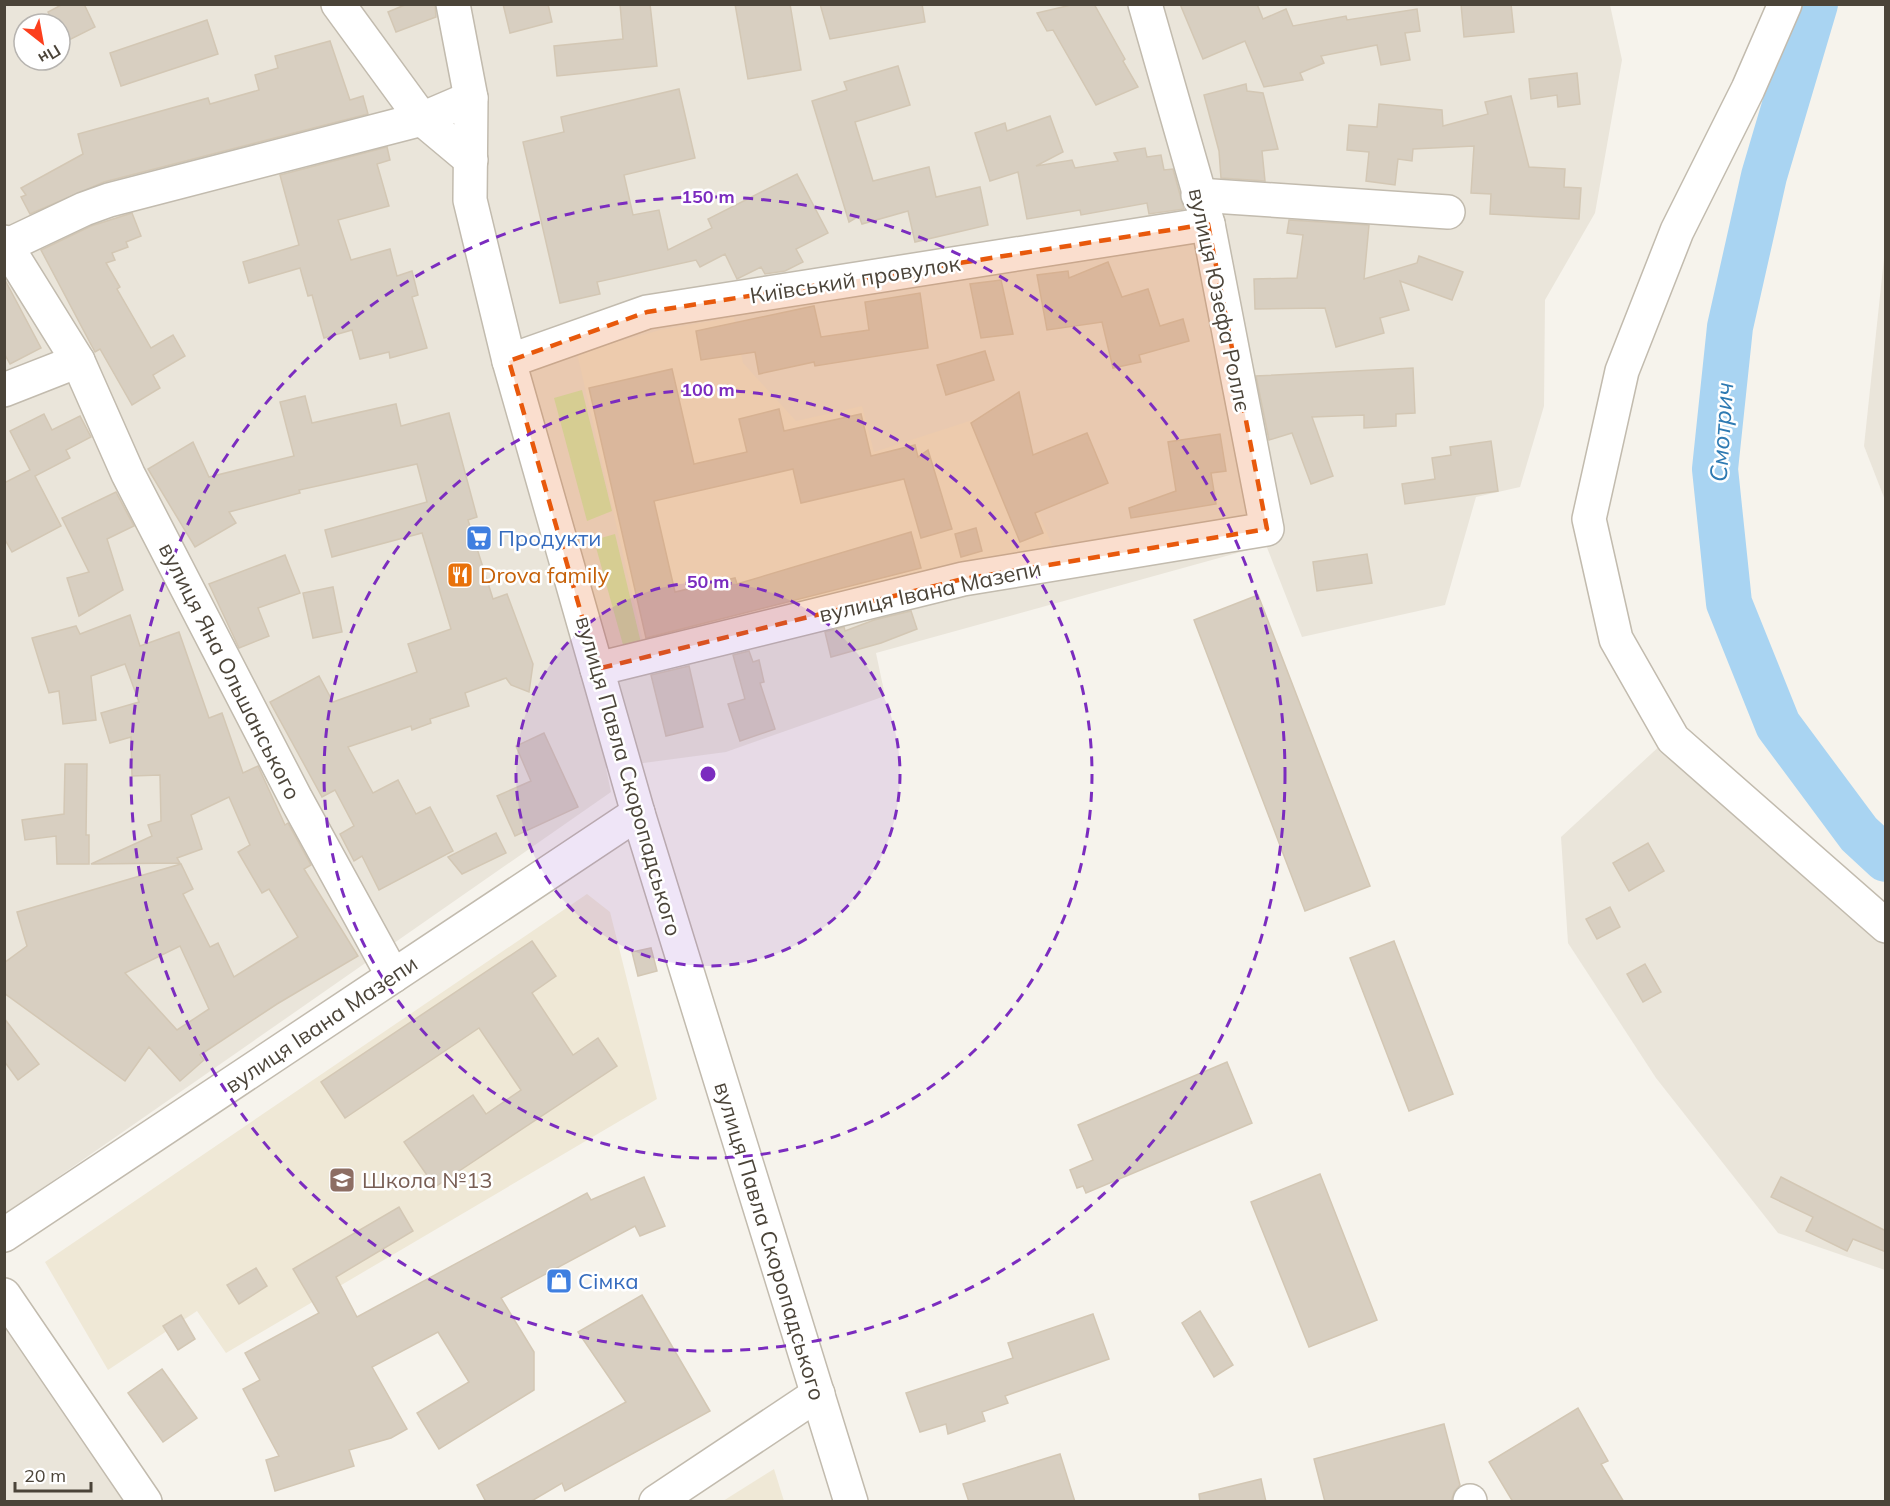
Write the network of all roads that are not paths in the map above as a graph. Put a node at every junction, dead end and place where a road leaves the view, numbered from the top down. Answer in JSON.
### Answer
{"nodes":[{"id":1,"x":338,"y":4,"type":"edge"},
{"id":2,"x":453,"y":4,"type":"edge"},
{"id":3,"x":1145,"y":4,"type":"edge"},
{"id":4,"x":1785,"y":4,"type":"edge"},
{"id":5,"x":471,"y":98,"type":"junction"},
{"id":6,"x":422,"y":119,"type":"junction"},
{"id":7,"x":471,"y":160,"type":"junction"},
{"id":8,"x":1203,"y":210,"type":"junction"},
{"id":9,"x":1448,"y":212,"type":"dead end"},
{"id":10,"x":5,"y":244,"type":"edge"},
{"id":11,"x":78,"y":361,"type":"junction"},
{"id":12,"x":509,"y":361,"type":"junction"},
{"id":13,"x":4,"y":390,"type":"edge"},
{"id":14,"x":1267,"y":529,"type":"joint"},
{"id":15,"x":597,"y":669,"type":"junction"},
{"id":16,"x":638,"y":813,"type":"junction"},
{"id":17,"x":1886,"y":926,"type":"edge"},
{"id":18,"x":393,"y":976,"type":"junction"},
{"id":19,"x":4,"y":1235,"type":"edge"},
{"id":20,"x":4,"y":1295,"type":"edge"},
{"id":21,"x":818,"y":1394,"type":"junction"},
{"id":22,"x":144,"y":1502,"type":"edge"},
{"id":23,"x":656,"y":1502,"type":"edge"},
{"id":24,"x":851,"y":1502,"type":"edge"}],
"edges":[{"from":1,"to":6,"type":"street"},
{"from":2,"to":5,"type":"street","name":"вулиця Павла Скоропадського"},
{"from":3,"to":8,"type":"street","name":"вулиця Юзефа Роллє"},
{"from":4,"to":17,"type":"street"},
{"from":5,"to":6,"type":"street"},
{"from":5,"to":7,"type":"street","name":"вулиця Павла Скоропадського"},
{"from":6,"to":7,"type":"street"},
{"from":6,"to":10,"type":"street"},
{"from":7,"to":12,"type":"street","name":"вулиця Павла Скоропадського"},
{"from":8,"to":9,"type":"street","name":"Київський провулок"},
{"from":8,"to":12,"type":"street","name":"Київський провулок"},
{"from":8,"to":14,"type":"street","name":"вулиця Юзефа Роллє"},
{"from":10,"to":11,"type":"street","name":"вулиця Яна Ольшанського"},
{"from":11,"to":13,"type":"street"},
{"from":11,"to":18,"type":"street","name":"вулиця Яна Ольшанського"},
{"from":12,"to":15,"type":"street","name":"вулиця Павла Скоропадського"},
{"from":14,"to":15,"type":"street","name":"вулиця Івана Мазепи"},
{"from":15,"to":16,"type":"street","name":"вулиця Павла Скоропадського"},
{"from":16,"to":18,"type":"street","name":"вулиця Івана Мазепи"},
{"from":16,"to":21,"type":"street","name":"вулиця Павла Скоропадського"},
{"from":18,"to":19,"type":"street","name":"вулиця Івана Мазепи"},
{"from":20,"to":22,"type":"street"},
{"from":21,"to":23,"type":"street"},
{"from":21,"to":24,"type":"street","name":"вулиця Павла Скоропадського"}]}
